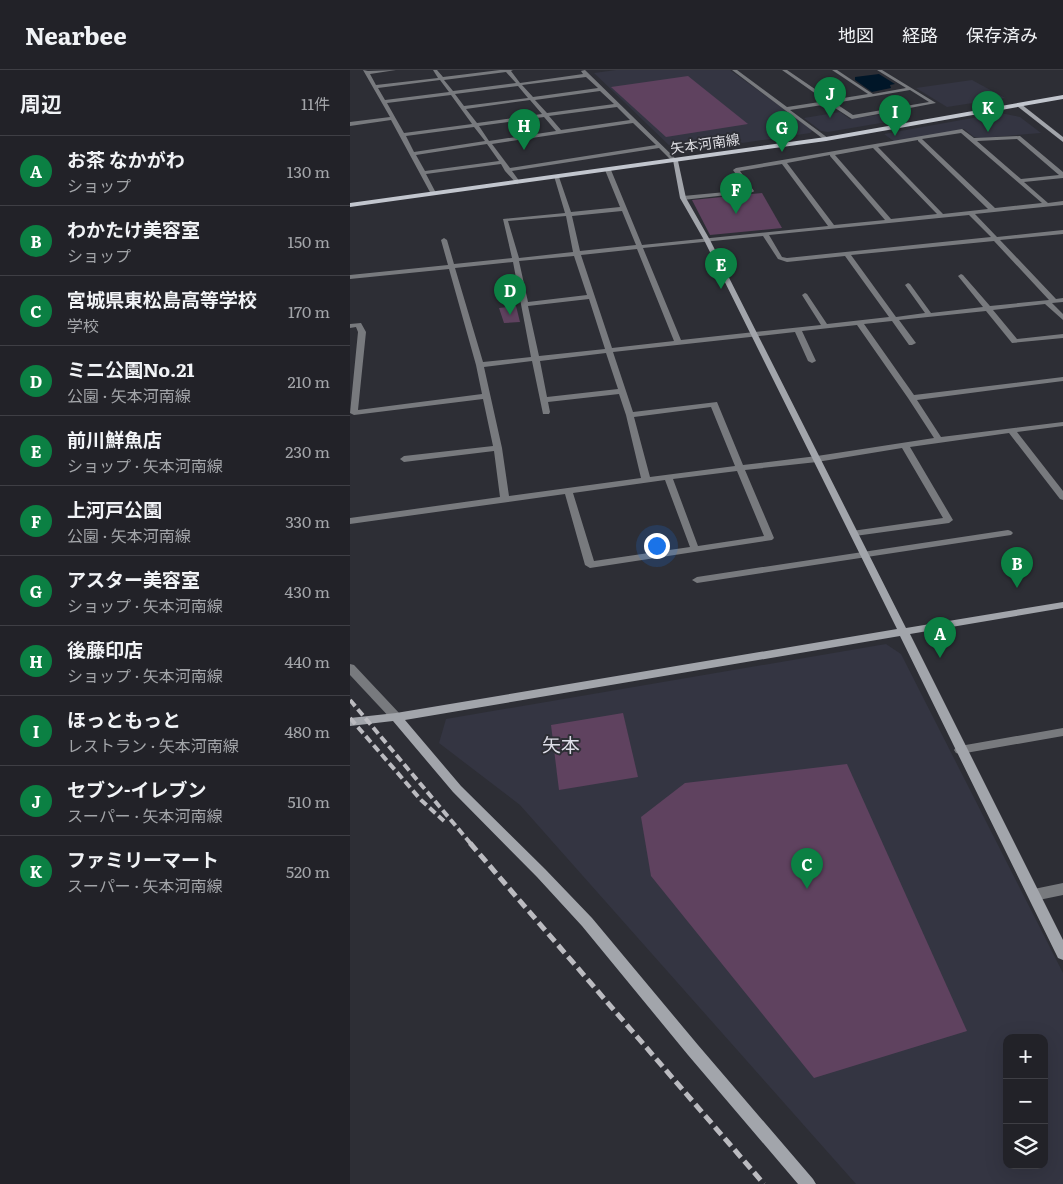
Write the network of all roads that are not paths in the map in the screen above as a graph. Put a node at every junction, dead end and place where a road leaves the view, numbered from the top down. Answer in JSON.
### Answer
{"nodes":[{"id":1,"x":394,"y":70,"type":"edge"},
{"id":2,"x":435,"y":70,"type":"edge"},
{"id":3,"x":509,"y":70,"type":"edge"},
{"id":4,"x":582,"y":70,"type":"edge"},
{"id":5,"x":734,"y":70,"type":"edge"},
{"id":6,"x":784,"y":70,"type":"edge"},
{"id":7,"x":834,"y":70,"type":"edge"},
{"id":8,"x":879,"y":70,"type":"edge"},
{"id":9,"x":366,"y":72,"type":"edge"},
{"id":10,"x":587,"y":75,"type":"junction"},
{"id":11,"x":442,"y":79,"type":"junction"},
{"id":12,"x":520,"y":84,"type":"junction"},
{"id":13,"x":374,"y":87,"type":"junction"},
{"id":14,"x":602,"y":89,"type":"junction"},
{"id":15,"x":910,"y":89,"type":"junction"},
{"id":16,"x":452,"y":93,"type":"junction"},
{"id":17,"x":872,"y":95,"type":"junction"},
{"id":18,"x":1063,"y":97,"type":"edge"},
{"id":19,"x":533,"y":99,"type":"junction"},
{"id":20,"x":385,"y":102,"type":"junction"},
{"id":21,"x":829,"y":102,"type":"junction"},
{"id":22,"x":618,"y":105,"type":"junction"},
{"id":23,"x":1019,"y":105,"type":"junction"},
{"id":24,"x":464,"y":108,"type":"junction"},
{"id":25,"x":786,"y":109,"type":"junction"},
{"id":26,"x":547,"y":115,"type":"junction"},
{"id":27,"x":392,"y":118,"type":"junction"},
{"id":28,"x":633,"y":121,"type":"junction"},
{"id":29,"x":350,"y":124,"type":"edge"},
{"id":30,"x":477,"y":125,"type":"junction"},
{"id":31,"x":560,"y":132,"type":"junction"},
{"id":32,"x":403,"y":135,"type":"junction"},
{"id":33,"x":826,"y":139,"type":"junction"},
{"id":34,"x":920,"y":140,"type":"junction"},
{"id":35,"x":973,"y":140,"type":"junction"},
{"id":36,"x":1063,"y":140,"type":"edge"},
{"id":37,"x":488,"y":143,"type":"junction"},
{"id":38,"x":662,"y":146,"type":"junction"},
{"id":39,"x":875,"y":147,"type":"junction"},
{"id":40,"x":411,"y":154,"type":"junction"},
{"id":41,"x":832,"y":155,"type":"junction"},
{"id":42,"x":675,"y":161,"type":"junction"},
{"id":43,"x":501,"y":162,"type":"junction"},
{"id":44,"x":783,"y":162,"type":"junction"},
{"id":45,"x":507,"y":170,"type":"junction"},
{"id":46,"x":608,"y":170,"type":"junction"},
{"id":47,"x":423,"y":174,"type":"junction"},
{"id":48,"x":1063,"y":176,"type":"edge"},
{"id":49,"x":556,"y":177,"type":"junction"},
{"id":50,"x":1020,"y":181,"type":"junction"},
{"id":51,"x":517,"y":182,"type":"junction"},
{"id":52,"x":433,"y":193,"type":"junction"},
{"id":53,"x":683,"y":198,"type":"junction"},
{"id":54,"x":1063,"y":203,"type":"edge"},
{"id":55,"x":350,"y":205,"type":"edge"},
{"id":56,"x":1047,"y":205,"type":"junction"},
{"id":57,"x":623,"y":209,"type":"junction"},
{"id":58,"x":993,"y":210,"type":"junction"},
{"id":59,"x":970,"y":212,"type":"junction"},
{"id":60,"x":569,"y":214,"type":"junction"},
{"id":61,"x":940,"y":214,"type":"junction"},
{"id":62,"x":889,"y":220,"type":"junction"},
{"id":63,"x":832,"y":226,"type":"junction"},
{"id":64,"x":1063,"y":232,"type":"edge"},
{"id":65,"x":764,"y":233,"type":"junction"},
{"id":66,"x":444,"y":240,"type":"dead end"},
{"id":67,"x":707,"y":240,"type":"junction"},
{"id":68,"x":995,"y":240,"type":"junction"},
{"id":69,"x":640,"y":247,"type":"junction"},
{"id":70,"x":577,"y":254,"type":"junction"},
{"id":71,"x":847,"y":255,"type":"junction"},
{"id":72,"x":516,"y":260,"type":"junction"},
{"id":73,"x":450,"y":266,"type":"junction"},
{"id":74,"x":961,"y":276,"type":"dead end"},
{"id":75,"x":350,"y":277,"type":"edge"},
{"id":76,"x":908,"y":285,"type":"dead end"},
{"id":77,"x":805,"y":295,"type":"dead end"},
{"id":78,"x":591,"y":297,"type":"junction"},
{"id":79,"x":1063,"y":300,"type":"edge"},
{"id":80,"x":1050,"y":301,"type":"junction"},
{"id":81,"x":525,"y":304,"type":"junction"},
{"id":82,"x":989,"y":307,"type":"junction"},
{"id":83,"x":929,"y":314,"type":"junction"},
{"id":84,"x":1063,"y":318,"type":"edge"},
{"id":85,"x":895,"y":319,"type":"junction"},
{"id":86,"x":859,"y":323,"type":"junction"},
{"id":87,"x":350,"y":326,"type":"edge"},
{"id":88,"x":825,"y":326,"type":"junction"},
{"id":89,"x":797,"y":329,"type":"junction"},
{"id":90,"x":754,"y":334,"type":"junction"},
{"id":91,"x":1063,"y":336,"type":"edge"},
{"id":92,"x":678,"y":342,"type":"junction"},
{"id":93,"x":912,"y":343,"type":"dead end"},
{"id":94,"x":608,"y":351,"type":"junction"},
{"id":95,"x":534,"y":358,"type":"junction"},
{"id":96,"x":812,"y":362,"type":"dead end"},
{"id":97,"x":480,"y":365,"type":"junction"},
{"id":98,"x":1063,"y":379,"type":"edge"},
{"id":99,"x":622,"y":391,"type":"junction"},
{"id":100,"x":487,"y":396,"type":"junction"},
{"id":101,"x":912,"y":398,"type":"junction"},
{"id":102,"x":543,"y":400,"type":"junction"},
{"id":103,"x":546,"y":412,"type":"dead end"},
{"id":104,"x":630,"y":415,"type":"junction"},
{"id":105,"x":1063,"y":424,"type":"edge"},
{"id":106,"x":1010,"y":430,"type":"junction"},
{"id":107,"x":939,"y":440,"type":"junction"},
{"id":108,"x":905,"y":446,"type":"junction"},
{"id":109,"x":498,"y":448,"type":"junction"},
{"id":110,"x":404,"y":459,"type":"dead end"},
{"id":111,"x":817,"y":459,"type":"junction"},
{"id":112,"x":742,"y":469,"type":"junction"},
{"id":113,"x":668,"y":477,"type":"junction"},
{"id":114,"x":646,"y":480,"type":"junction"},
{"id":115,"x":568,"y":491,"type":"junction"},
{"id":116,"x":505,"y":499,"type":"junction"},
{"id":117,"x":1063,"y":499,"type":"edge"},
{"id":118,"x":1063,"y":506,"type":"edge"},
{"id":119,"x":350,"y":521,"type":"edge"},
{"id":120,"x":855,"y":533,"type":"junction"},
{"id":121,"x":1008,"y":533,"type":"dead end"},
{"id":122,"x":695,"y":549,"type":"junction"},
{"id":123,"x":866,"y":556,"type":"junction"},
{"id":124,"x":697,"y":580,"type":"dead end"},
{"id":125,"x":1063,"y":605,"type":"edge"},
{"id":126,"x":902,"y":631,"type":"junction"},
{"id":127,"x":350,"y":668,"type":"edge"},
{"id":128,"x":396,"y":716,"type":"junction"},
{"id":129,"x":350,"y":722,"type":"edge"},
{"id":130,"x":1063,"y":732,"type":"edge"},
{"id":131,"x":960,"y":750,"type":"junction"},
{"id":132,"x":1063,"y":889,"type":"edge"},
{"id":133,"x":1034,"y":895,"type":"junction"},
{"id":134,"x":1063,"y":954,"type":"edge"},
{"id":135,"x":808,"y":1184,"type":"edge"}],
"edges":[{"from":1,"to":9,"type":"street"},
{"from":2,"to":11,"type":"street"},
{"from":3,"to":11,"type":"street"},
{"from":3,"to":12,"type":"street"},
{"from":4,"to":10,"type":"street"},
{"from":5,"to":25,"type":"street"},
{"from":6,"to":21,"type":"street"},
{"from":7,"to":17,"type":"street"},
{"from":8,"to":15,"type":"street"},
{"from":9,"to":13,"type":"street"},
{"from":10,"to":12,"type":"street"},
{"from":10,"to":14,"type":"street"},
{"from":11,"to":13,"type":"street"},
{"from":11,"to":16,"type":"street"},
{"from":12,"to":16,"type":"street"},
{"from":12,"to":19,"type":"street"},
{"from":13,"to":20,"type":"street"},
{"from":14,"to":19,"type":"street"},
{"from":14,"to":22,"type":"street"},
{"from":15,"to":17,"type":"street"},
{"from":15,"to":21,"type":"street"},
{"from":16,"to":20,"type":"street"},
{"from":16,"to":24,"type":"street"},
{"from":17,"to":21,"type":"street"},
{"from":18,"to":23,"type":"main road","name":"矢本河南線"},
{"from":19,"to":24,"type":"street"},
{"from":19,"to":26,"type":"street"},
{"from":20,"to":27,"type":"street"},
{"from":21,"to":25,"type":"street"},
{"from":22,"to":26,"type":"street"},
{"from":22,"to":28,"type":"street"},
{"from":23,"to":33,"type":"main road","name":"矢本河南線"},
{"from":23,"to":36,"type":"street"},
{"from":24,"to":30,"type":"street"},
{"from":25,"to":33,"type":"street"},
{"from":26,"to":30,"type":"street"},
{"from":26,"to":31,"type":"street"},
{"from":27,"to":29,"type":"street"},
{"from":27,"to":32,"type":"street"},
{"from":28,"to":31,"type":"street"},
{"from":28,"to":38,"type":"street"},
{"from":30,"to":32,"type":"street"},
{"from":30,"to":37,"type":"street"},
{"from":31,"to":37,"type":"street"},
{"from":32,"to":40,"type":"street"},
{"from":33,"to":42,"type":"main road","name":"矢本河南線"},
{"from":34,"to":35,"type":"street"},
{"from":34,"to":39,"type":"street"},
{"from":34,"to":58,"type":"street"},
{"from":35,"to":48,"type":"street"},
{"from":35,"to":50,"type":"street"},
{"from":37,"to":40,"type":"street"},
{"from":37,"to":43,"type":"street"},
{"from":38,"to":42,"type":"street"},
{"from":38,"to":45,"type":"street"},
{"from":39,"to":41,"type":"street"},
{"from":39,"to":61,"type":"street"},
{"from":40,"to":47,"type":"street"},
{"from":41,"to":44,"type":"street"},
{"from":41,"to":62,"type":"street"},
{"from":42,"to":46,"type":"main road","name":"矢本河南線"},
{"from":42,"to":53,"type":"street"},
{"from":43,"to":45,"type":"street"},
{"from":43,"to":47,"type":"street"},
{"from":44,"to":53,"type":"street"},
{"from":44,"to":63,"type":"street"},
{"from":45,"to":51,"type":"street"},
{"from":46,"to":49,"type":"main road","name":"矢本河南線"},
{"from":46,"to":57,"type":"street"},
{"from":47,"to":52,"type":"street"},
{"from":48,"to":50,"type":"street"},
{"from":49,"to":51,"type":"main road","name":"矢本河南線"},
{"from":49,"to":60,"type":"street"},
{"from":50,"to":56,"type":"street"},
{"from":51,"to":52,"type":"main road","name":"矢本河南線"},
{"from":52,"to":55,"type":"main road","name":"矢本河南線"},
{"from":53,"to":67,"type":"street"},
{"from":54,"to":56,"type":"street"},
{"from":56,"to":58,"type":"street"},
{"from":57,"to":60,"type":"street"},
{"from":57,"to":69,"type":"street"},
{"from":58,"to":59,"type":"street"},
{"from":59,"to":61,"type":"street"},
{"from":59,"to":68,"type":"street"},
{"from":60,"to":70,"type":"street"},
{"from":60,"to":72,"type":"street"},
{"from":61,"to":62,"type":"street"},
{"from":62,"to":63,"type":"street"},
{"from":63,"to":65,"type":"street"},
{"from":64,"to":68,"type":"street"},
{"from":65,"to":67,"type":"street"},
{"from":65,"to":71,"type":"street"},
{"from":66,"to":73,"type":"street"},
{"from":67,"to":69,"type":"street"},
{"from":67,"to":90,"type":"street"},
{"from":68,"to":71,"type":"street"},
{"from":68,"to":80,"type":"street"},
{"from":69,"to":70,"type":"street"},
{"from":69,"to":92,"type":"street"},
{"from":70,"to":72,"type":"street"},
{"from":70,"to":78,"type":"street"},
{"from":71,"to":85,"type":"street"},
{"from":72,"to":73,"type":"street"},
{"from":72,"to":81,"type":"street"},
{"from":73,"to":75,"type":"street"},
{"from":73,"to":97,"type":"street"},
{"from":74,"to":82,"type":"street"},
{"from":76,"to":83,"type":"street"},
{"from":77,"to":88,"type":"street"},
{"from":78,"to":81,"type":"street"},
{"from":78,"to":94,"type":"street"},
{"from":79,"to":80,"type":"street"},
{"from":80,"to":82,"type":"street"},
{"from":80,"to":84,"type":"street"},
{"from":81,"to":95,"type":"street"},
{"from":82,"to":83,"type":"street"},
{"from":82,"to":91,"type":"street"},
{"from":83,"to":85,"type":"street"},
{"from":85,"to":86,"type":"street"},
{"from":85,"to":93,"type":"street"},
{"from":86,"to":88,"type":"street"},
{"from":86,"to":101,"type":"street"},
{"from":87,"to":100,"type":"street"},
{"from":88,"to":89,"type":"street"},
{"from":89,"to":90,"type":"street"},
{"from":89,"to":96,"type":"street"},
{"from":90,"to":92,"type":"street"},
{"from":90,"to":111,"type":"street"},
{"from":92,"to":94,"type":"street"},
{"from":94,"to":95,"type":"street"},
{"from":94,"to":99,"type":"street"},
{"from":95,"to":97,"type":"street"},
{"from":95,"to":102,"type":"street"},
{"from":97,"to":100,"type":"street"},
{"from":98,"to":101,"type":"street"},
{"from":99,"to":102,"type":"street"},
{"from":99,"to":104,"type":"street"},
{"from":100,"to":109,"type":"street"},
{"from":101,"to":107,"type":"street"},
{"from":102,"to":103,"type":"street"},
{"from":104,"to":112,"type":"street"},
{"from":104,"to":114,"type":"street"},
{"from":105,"to":106,"type":"street"},
{"from":106,"to":107,"type":"street"},
{"from":106,"to":117,"type":"street"},
{"from":107,"to":108,"type":"street"},
{"from":108,"to":111,"type":"street"},
{"from":108,"to":120,"type":"street"},
{"from":109,"to":110,"type":"street"},
{"from":109,"to":116,"type":"street"},
{"from":111,"to":112,"type":"street"},
{"from":111,"to":120,"type":"street"},
{"from":112,"to":113,"type":"street"},
{"from":112,"to":122,"type":"street"},
{"from":113,"to":114,"type":"street"},
{"from":113,"to":122,"type":"street"},
{"from":114,"to":115,"type":"street"},
{"from":115,"to":116,"type":"street"},
{"from":115,"to":122,"type":"street"},
{"from":116,"to":119,"type":"street"},
{"from":117,"to":118,"type":"street"},
{"from":120,"to":123,"type":"street"},
{"from":121,"to":123,"type":"street"},
{"from":123,"to":124,"type":"street"},
{"from":123,"to":126,"type":"street"},
{"from":125,"to":126,"type":"street"},
{"from":126,"to":128,"type":"street"},
{"from":126,"to":131,"type":"street"},
{"from":127,"to":128,"type":"street"},
{"from":128,"to":129,"type":"street"},
{"from":128,"to":135,"type":"street"},
{"from":130,"to":131,"type":"street"},
{"from":131,"to":133,"type":"street"},
{"from":132,"to":133,"type":"street"},
{"from":133,"to":134,"type":"street"}]}
